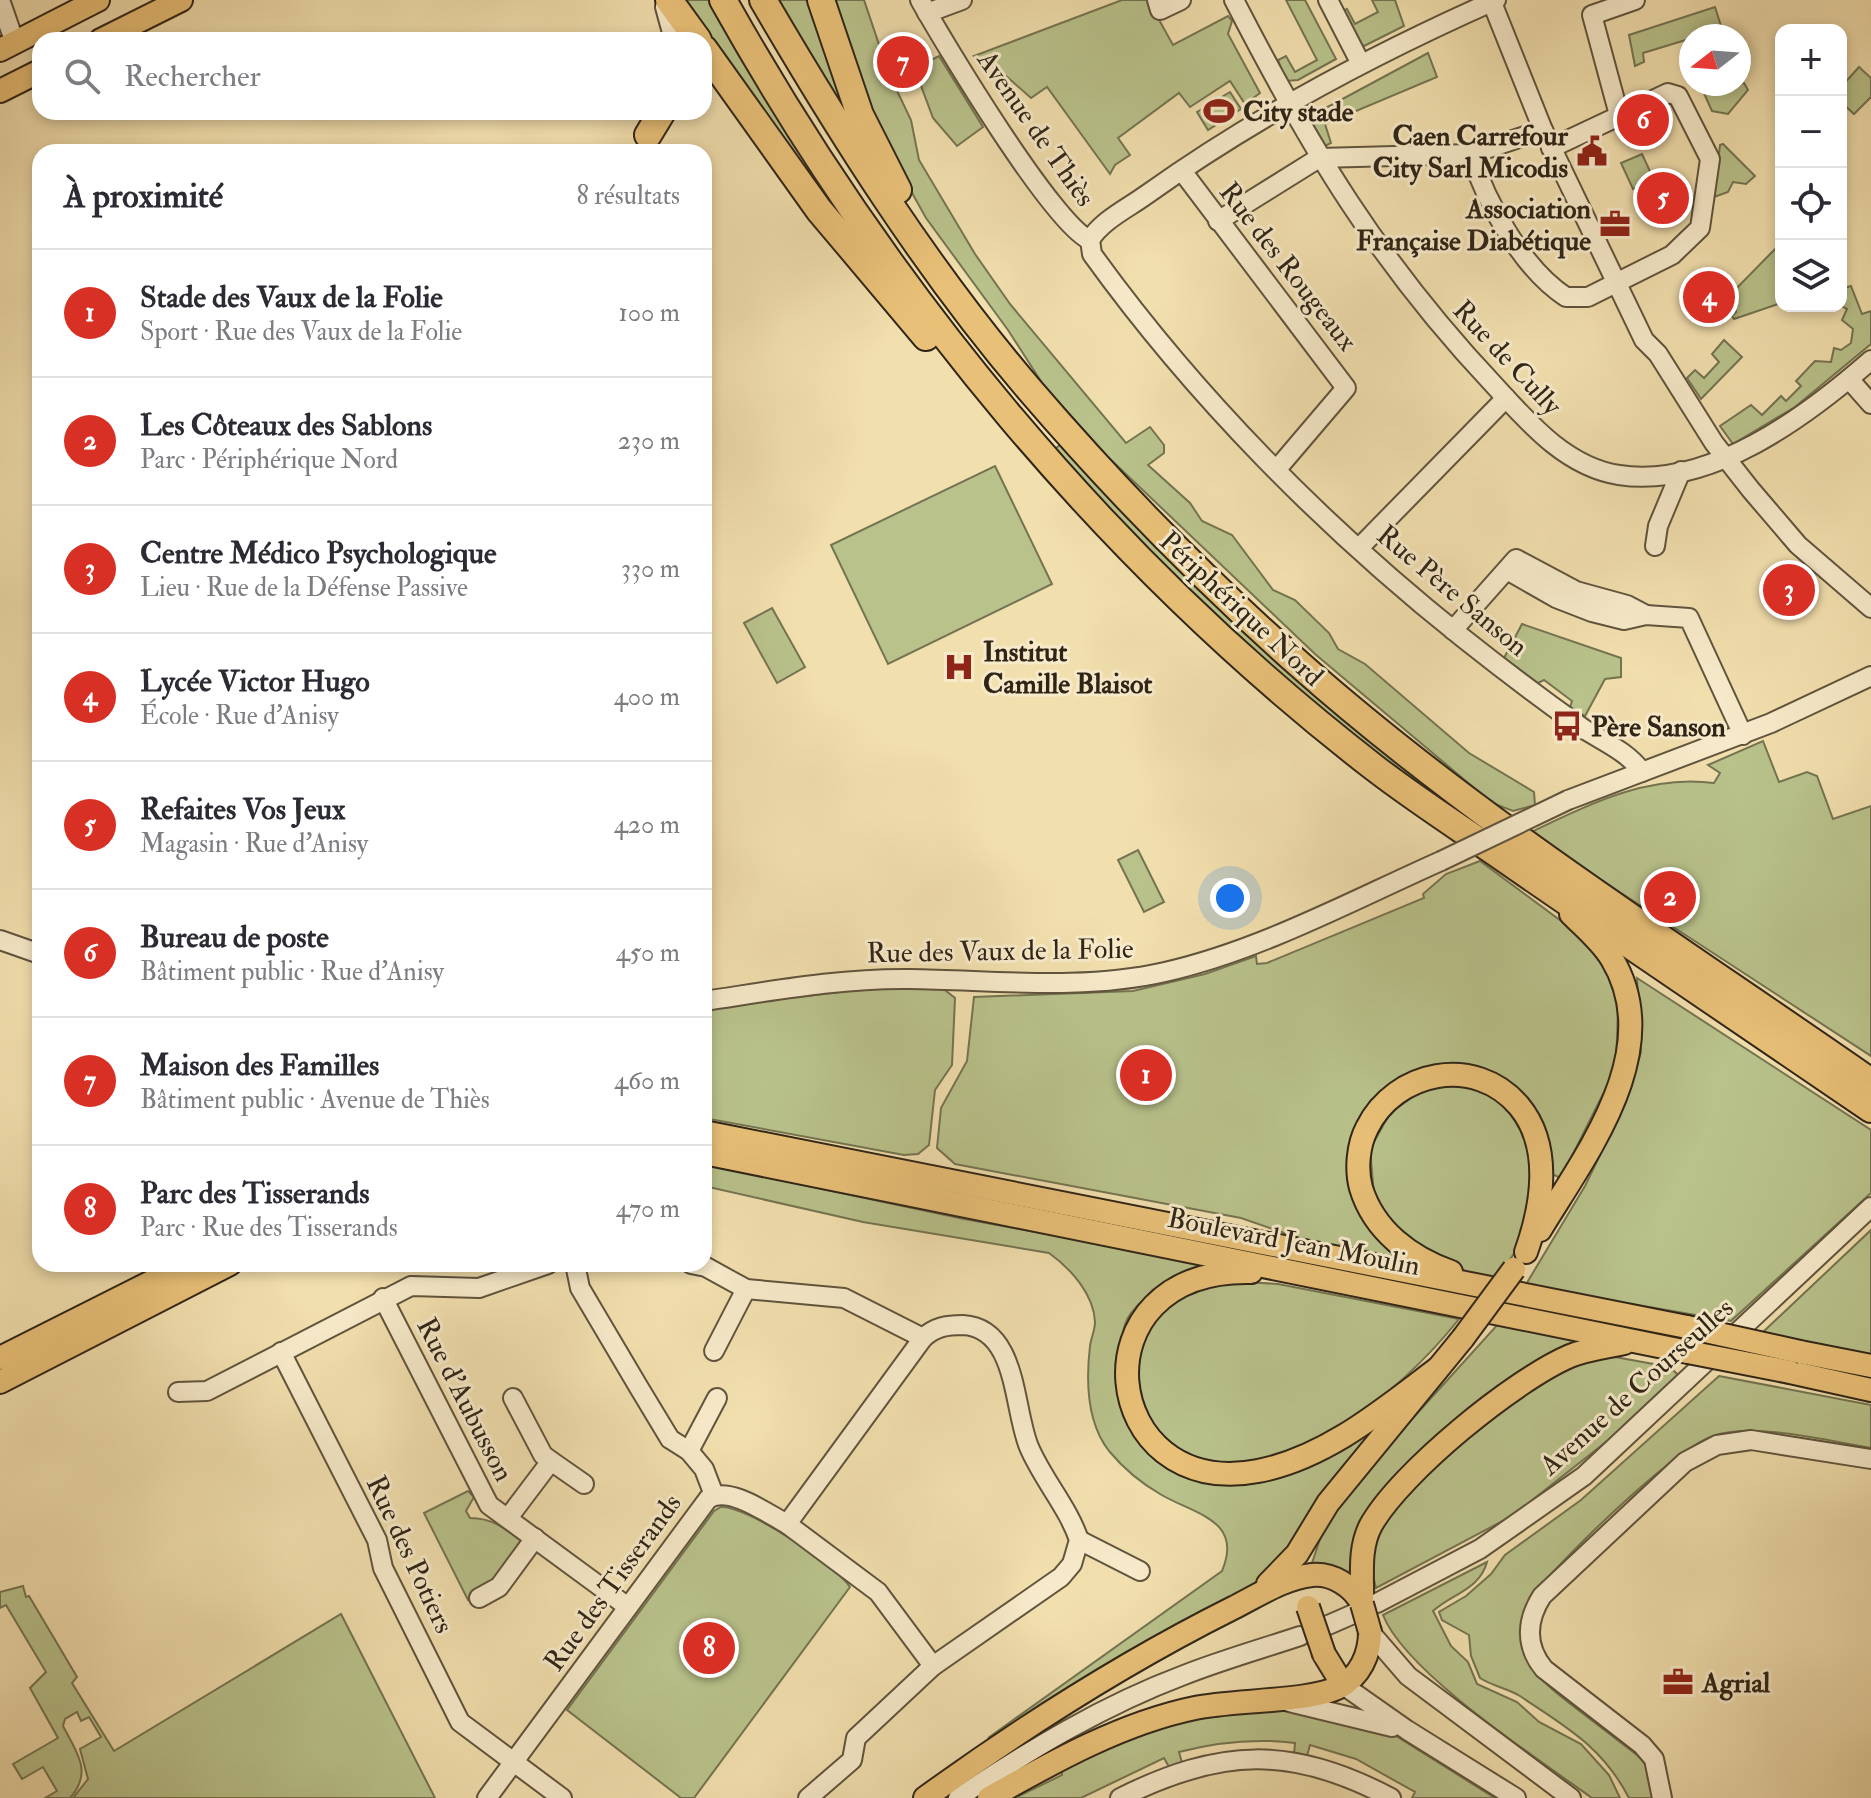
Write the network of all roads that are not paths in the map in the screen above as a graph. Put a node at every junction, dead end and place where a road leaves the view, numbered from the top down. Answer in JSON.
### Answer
{"nodes":[{"id":1,"x":0,"y":0,"type":"edge"},
{"id":2,"x":98,"y":0,"type":"edge"},
{"id":3,"x":181,"y":0,"type":"edge"},
{"id":4,"x":666,"y":0,"type":"edge"},
{"id":5,"x":723,"y":0,"type":"edge"},
{"id":6,"x":763,"y":0,"type":"edge"},
{"id":7,"x":821,"y":0,"type":"edge"},
{"id":8,"x":962,"y":0,"type":"edge"},
{"id":9,"x":1157,"y":0,"type":"edge"},
{"id":10,"x":1181,"y":0,"type":"edge"},
{"id":11,"x":1234,"y":0,"type":"edge"},
{"id":12,"x":1328,"y":0,"type":"edge"},
{"id":13,"x":1635,"y":0,"type":"edge"},
{"id":14,"x":1493,"y":1,"type":"edge"},
{"id":15,"x":924,"y":7,"type":"edge"},
{"id":16,"x":35,"y":32,"type":"edge"},
{"id":17,"x":117,"y":32,"type":"edge"},
{"id":18,"x":672,"y":32,"type":"edge"},
{"id":19,"x":692,"y":32,"type":"edge"},
{"id":20,"x":32,"y":33,"type":"edge"},
{"id":21,"x":7,"y":46,"type":"edge"},
{"id":22,"x":32,"y":49,"type":"edge"},
{"id":23,"x":1361,"y":64,"type":"junction"},
{"id":24,"x":32,"y":75,"type":"edge"},
{"id":25,"x":0,"y":77,"type":"edge"},
{"id":26,"x":715,"y":78,"type":"edge"},
{"id":27,"x":0,"y":91,"type":"edge"},
{"id":28,"x":1288,"y":105,"type":"junction"},
{"id":29,"x":1619,"y":115,"type":"junction"},
{"id":30,"x":1543,"y":130,"type":"junction"},
{"id":31,"x":1551,"y":148,"type":"junction"},
{"id":32,"x":1471,"y":154,"type":"junction"},
{"id":33,"x":1319,"y":158,"type":"junction"},
{"id":34,"x":1182,"y":171,"type":"junction"},
{"id":35,"x":1218,"y":221,"type":"junction"},
{"id":36,"x":1090,"y":240,"type":"junction"},
{"id":37,"x":1622,"y":291,"type":"junction"},
{"id":38,"x":981,"y":326,"type":"junction"},
{"id":39,"x":1871,"y":360,"type":"edge"},
{"id":40,"x":1849,"y":379,"type":"junction"},
{"id":41,"x":1506,"y":398,"type":"junction"},
{"id":42,"x":1871,"y":404,"type":"edge"},
{"id":43,"x":1725,"y":457,"type":"junction"},
{"id":44,"x":1053,"y":466,"type":"junction"},
{"id":45,"x":1277,"y":469,"type":"junction"},
{"id":46,"x":1681,"y":471,"type":"junction"},
{"id":47,"x":1655,"y":546,"type":"dead end"},
{"id":48,"x":1359,"y":548,"type":"junction"},
{"id":49,"x":1871,"y":608,"type":"edge"},
{"id":50,"x":1453,"y":630,"type":"junction"},
{"id":51,"x":1871,"y":676,"type":"edge"},
{"id":52,"x":1743,"y":735,"type":"junction"},
{"id":53,"x":1642,"y":772,"type":"junction"},
{"id":54,"x":1549,"y":889,"type":"junction"},
{"id":55,"x":0,"y":940,"type":"edge"},
{"id":56,"x":32,"y":951,"type":"edge"},
{"id":57,"x":712,"y":1000,"type":"edge"},
{"id":58,"x":1871,"y":1082,"type":"edge"},
{"id":59,"x":1871,"y":1109,"type":"edge"},
{"id":60,"x":712,"y":1134,"type":"edge"},
{"id":61,"x":712,"y":1155,"type":"edge"},
{"id":62,"x":1871,"y":1207,"type":"edge"},
{"id":63,"x":1520,"y":1261,"type":"junction"},
{"id":64,"x":712,"y":1270,"type":"edge"},
{"id":65,"x":171,"y":1272,"type":"edge"},
{"id":66,"x":214,"y":1272,"type":"edge"},
{"id":67,"x":525,"y":1272,"type":"edge"},
{"id":68,"x":577,"y":1272,"type":"edge"},
{"id":69,"x":1302,"y":1273,"type":"junction"},
{"id":70,"x":746,"y":1289,"type":"junction"},
{"id":71,"x":1509,"y":1293,"type":"junction"},
{"id":72,"x":383,"y":1298,"type":"junction"},
{"id":73,"x":923,"y":1338,"type":"junction"},
{"id":74,"x":1633,"y":1341,"type":"junction"},
{"id":75,"x":714,"y":1351,"type":"dead end"},
{"id":76,"x":281,"y":1352,"type":"junction"},
{"id":77,"x":0,"y":1358,"type":"edge"},
{"id":78,"x":1795,"y":1362,"type":"junction"},
{"id":79,"x":1871,"y":1366,"type":"edge"},
{"id":80,"x":1437,"y":1369,"type":"junction"},
{"id":81,"x":0,"y":1382,"type":"edge"},
{"id":82,"x":1871,"y":1390,"type":"edge"},
{"id":83,"x":178,"y":1392,"type":"dead end"},
{"id":84,"x":513,"y":1398,"type":"dead end"},
{"id":85,"x":717,"y":1398,"type":"dead end"},
{"id":86,"x":689,"y":1451,"type":"junction"},
{"id":87,"x":1871,"y":1459,"type":"edge"},
{"id":88,"x":551,"y":1461,"type":"junction"},
{"id":89,"x":584,"y":1484,"type":"dead end"},
{"id":90,"x":714,"y":1495,"type":"junction"},
{"id":91,"x":508,"y":1518,"type":"junction"},
{"id":92,"x":787,"y":1524,"type":"junction"},
{"id":93,"x":1314,"y":1528,"type":"junction"},
{"id":94,"x":535,"y":1538,"type":"junction"},
{"id":95,"x":1079,"y":1540,"type":"junction"},
{"id":96,"x":1140,"y":1571,"type":"dead end"},
{"id":97,"x":1304,"y":1576,"type":"junction"},
{"id":98,"x":479,"y":1598,"type":"dead end"},
{"id":99,"x":1252,"y":1599,"type":"junction"},
{"id":100,"x":1364,"y":1603,"type":"junction"},
{"id":101,"x":628,"y":1607,"type":"junction"},
{"id":102,"x":1319,"y":1629,"type":"dead end"},
{"id":103,"x":1300,"y":1636,"type":"dead end"},
{"id":104,"x":1372,"y":1636,"type":"junction"},
{"id":105,"x":933,"y":1666,"type":"junction"},
{"id":106,"x":1343,"y":1685,"type":"junction"},
{"id":107,"x":1255,"y":1700,"type":"junction"},
{"id":108,"x":1407,"y":1730,"type":"junction"},
{"id":109,"x":514,"y":1761,"type":"junction"},
{"id":110,"x":487,"y":1798,"type":"edge"},
{"id":111,"x":562,"y":1798,"type":"edge"},
{"id":112,"x":808,"y":1798,"type":"edge"},
{"id":113,"x":925,"y":1798,"type":"edge"},
{"id":114,"x":958,"y":1798,"type":"edge"},
{"id":115,"x":989,"y":1798,"type":"edge"},
{"id":116,"x":1120,"y":1798,"type":"edge"},
{"id":117,"x":1391,"y":1798,"type":"edge"},
{"id":118,"x":1516,"y":1798,"type":"edge"},
{"id":119,"x":1571,"y":1798,"type":"edge"},
{"id":120,"x":1662,"y":1798,"type":"edge"}],
"edges":[{"from":1,"to":21,"type":"street"},
{"from":2,"to":16,"type":"main road"},
{"from":3,"to":17,"type":"main road"},
{"from":4,"to":18,"type":"street"},
{"from":4,"to":19,"type":"highway"},
{"from":5,"to":44,"type":"highway","name":"Périphérique Nord"},
{"from":6,"to":38,"type":"highway","name":"Périphérique Nord"},
{"from":7,"to":38,"type":"highway"},
{"from":8,"to":15,"type":"street"},
{"from":9,"to":10,"type":"street"},
{"from":11,"to":28,"type":"street","name":"Rue de Cully"},
{"from":12,"to":23,"type":"street"},
{"from":13,"to":29,"type":"street"},
{"from":14,"to":23,"type":"street"},
{"from":14,"to":30,"type":"street"},
{"from":15,"to":36,"type":"street","name":"Avenue de Thiès"},
{"from":20,"to":21,"type":"main road"},
{"from":21,"to":22,"type":"main road"},
{"from":21,"to":25,"type":"main road"},
{"from":23,"to":28,"type":"street"},
{"from":24,"to":27,"type":"main road"},
{"from":26,"to":44,"type":"highway"},
{"from":28,"to":33,"type":"street","name":"Rue de Cully"},
{"from":28,"to":34,"type":"street"},
{"from":29,"to":31,"type":"street"},
{"from":29,"to":37,"type":"street"},
{"from":30,"to":31,"type":"street"},
{"from":30,"to":32,"type":"street"},
{"from":31,"to":37,"type":"street"},
{"from":32,"to":33,"type":"street"},
{"from":32,"to":37,"type":"street"},
{"from":33,"to":35,"type":"street"},
{"from":33,"to":41,"type":"street","name":"Rue de Cully"},
{"from":34,"to":35,"type":"street","name":"Rue des Rougeaux"},
{"from":34,"to":36,"type":"street"},
{"from":35,"to":45,"type":"street","name":"Rue des Rougeaux"},
{"from":36,"to":45,"type":"street","name":"Rue Père Sanson"},
{"from":37,"to":43,"type":"street"},
{"from":38,"to":58,"type":"highway","name":"Périphérique Nord"},
{"from":39,"to":40,"type":"street","name":"Rue de Cully"},
{"from":40,"to":42,"type":"street"},
{"from":40,"to":43,"type":"street","name":"Rue de Cully"},
{"from":41,"to":46,"type":"street","name":"Rue de Cully"},
{"from":41,"to":48,"type":"street"},
{"from":43,"to":46,"type":"street","name":"Rue de Cully"},
{"from":43,"to":49,"type":"street"},
{"from":44,"to":54,"type":"highway","name":"Périphérique Nord"},
{"from":45,"to":48,"type":"street","name":"Rue Père Sanson"},
{"from":46,"to":47,"type":"street"},
{"from":48,"to":50,"type":"street","name":"Rue Père Sanson"},
{"from":50,"to":52,"type":"street"},
{"from":50,"to":53,"type":"street","name":"Rue Père Sanson"},
{"from":51,"to":52,"type":"street"},
{"from":52,"to":53,"type":"street"},
{"from":53,"to":57,"type":"street","name":"Rue des Vaux de la Folie","bridge":true},
{"from":54,"to":59,"type":"highway","name":"Périphérique Nord"},
{"from":54,"to":63,"type":"main road"},
{"from":55,"to":56,"type":"street"},
{"from":60,"to":71,"type":"main road"},
{"from":61,"to":69,"type":"main road","name":"Boulevard Jean Moulin"},
{"from":62,"to":100,"type":"street","name":"Avenue de Courseulles"},
{"from":63,"to":71,"type":"main road"},
{"from":63,"to":80,"type":"main road","bridge":true},
{"from":64,"to":70,"type":"street"},
{"from":65,"to":77,"type":"main road"},
{"from":66,"to":81,"type":"main road"},
{"from":67,"to":72,"type":"street"},
{"from":68,"to":86,"type":"street"},
{"from":69,"to":74,"type":"main road","name":"Boulevard Jean Moulin"},
{"from":69,"to":80,"type":"main road"},
{"from":70,"to":73,"type":"street"},
{"from":70,"to":75,"type":"street"},
{"from":71,"to":78,"type":"main road","bridge":true},
{"from":72,"to":76,"type":"street"},
{"from":72,"to":91,"type":"street","name":"Rue d'Aubusson"},
{"from":73,"to":92,"type":"street"},
{"from":73,"to":95,"type":"street"},
{"from":74,"to":78,"type":"main road","name":"Boulevard Jean Moulin","bridge":true},
{"from":74,"to":100,"type":"main road"},
{"from":76,"to":83,"type":"street"},
{"from":76,"to":109,"type":"street","name":"Rue des Potiers"},
{"from":78,"to":79,"type":"main road","name":"Boulevard Jean Moulin"},
{"from":78,"to":82,"type":"main road","name":"Boulevard Jean Moulin"},
{"from":80,"to":93,"type":"main road"},
{"from":84,"to":88,"type":"street","name":"Rue d'Aubusson"},
{"from":85,"to":86,"type":"street"},
{"from":86,"to":90,"type":"street"},
{"from":87,"to":120,"type":"street"},
{"from":88,"to":89,"type":"street","name":"Rue d'Aubusson"},
{"from":88,"to":91,"type":"street","name":"Rue d'Aubusson"},
{"from":90,"to":92,"type":"street","name":"Rue des Tisserands"},
{"from":90,"to":101,"type":"street","name":"Rue des Tisserands"},
{"from":91,"to":94,"type":"street","name":"Rue d'Aubusson"},
{"from":92,"to":105,"type":"street","name":"Rue des Tisserands"},
{"from":93,"to":97,"type":"main road"},
{"from":93,"to":99,"type":"main road"},
{"from":94,"to":98,"type":"street"},
{"from":94,"to":101,"type":"street","name":"Rue d'Aubusson"},
{"from":95,"to":96,"type":"street"},
{"from":95,"to":105,"type":"street"},
{"from":97,"to":99,"type":"main road"},
{"from":97,"to":100,"type":"main road"},
{"from":97,"to":106,"type":"main road","bridge":true},
{"from":99,"to":113,"type":"main road"},
{"from":100,"to":102,"type":"street","name":"Avenue de Courseulles"},
{"from":100,"to":104,"type":"main road","bridge":true},
{"from":101,"to":109,"type":"street","name":"Rue des Tisserands"},
{"from":103,"to":114,"type":"street"},
{"from":104,"to":106,"type":"main road"},
{"from":104,"to":119,"type":"street"},
{"from":105,"to":112,"type":"street"},
{"from":106,"to":107,"type":"main road"},
{"from":106,"to":108,"type":"street"},
{"from":107,"to":108,"type":"street"},
{"from":107,"to":115,"type":"main road"},
{"from":108,"to":118,"type":"street"},
{"from":109,"to":110,"type":"street","name":"Rue des Tisserands"},
{"from":109,"to":111,"type":"street","name":"Rue des Potiers"},
{"from":116,"to":117,"type":"street"}]}
